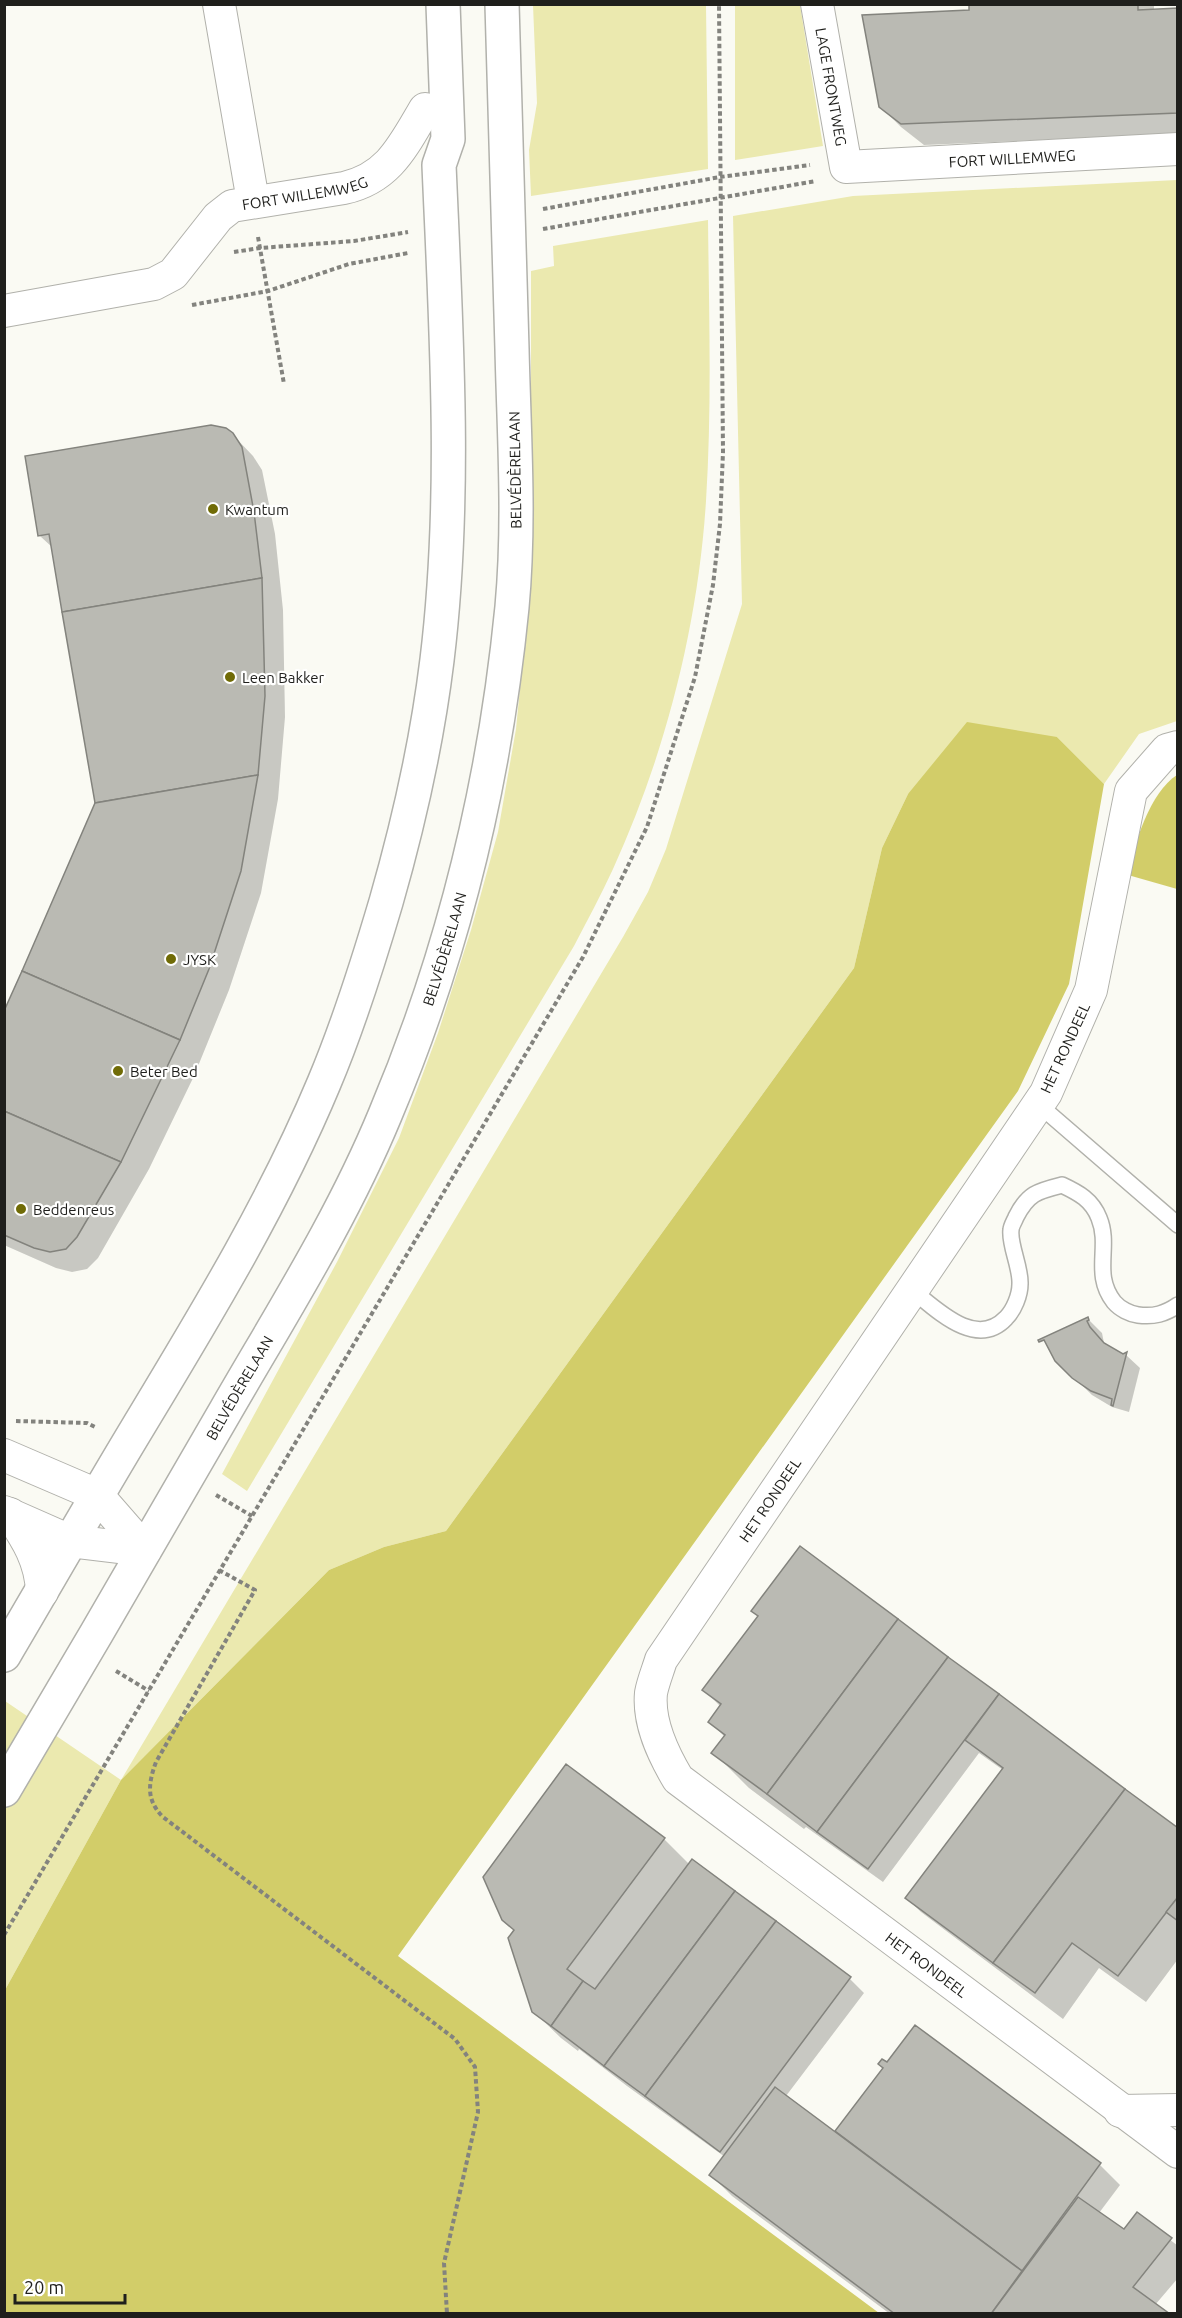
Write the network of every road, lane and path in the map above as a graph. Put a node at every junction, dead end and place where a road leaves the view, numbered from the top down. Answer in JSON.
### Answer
{"nodes":[{"id":1,"x":219,"y":4,"type":"edge"},
{"id":2,"x":420,"y":4,"type":"edge"},
{"id":3,"x":443,"y":4,"type":"edge"},
{"id":4,"x":501,"y":4,"type":"edge"},
{"id":5,"x":719,"y":4,"type":"edge"},
{"id":6,"x":817,"y":4,"type":"edge"},
{"id":7,"x":425,"y":109,"type":"junction"},
{"id":8,"x":1178,"y":149,"type":"edge"},
{"id":9,"x":439,"y":165,"type":"junction"},
{"id":10,"x":846,"y":167,"type":"joint"},
{"id":11,"x":253,"y":201,"type":"junction"},
{"id":12,"x":4,"y":311,"type":"edge"},
{"id":13,"x":284,"y":384,"type":"dead end"},
{"id":14,"x":1178,"y":747,"type":"edge"},
{"id":15,"x":1038,"y":1104,"type":"junction"},
{"id":16,"x":1178,"y":1225,"type":"edge"},
{"id":17,"x":912,"y":1290,"type":"junction"},
{"id":18,"x":1178,"y":1305,"type":"edge"},
{"id":19,"x":4,"y":1455,"type":"edge"},
{"id":20,"x":97,"y":1495,"type":"junction"},
{"id":21,"x":7,"y":1513,"type":"edge"},
{"id":22,"x":70,"y":1541,"type":"junction"},
{"id":23,"x":145,"y":1550,"type":"junction"},
{"id":24,"x":219,"y":1570,"type":"junction"},
{"id":25,"x":42,"y":1592,"type":"junction"},
{"id":26,"x":4,"y":1655,"type":"edge"},
{"id":27,"x":4,"y":1790,"type":"edge"},
{"id":28,"x":4,"y":1935,"type":"edge"},
{"id":29,"x":1178,"y":2110,"type":"edge"},
{"id":30,"x":1120,"y":2111,"type":"junction"},
{"id":31,"x":1178,"y":2152,"type":"edge"},
{"id":32,"x":447,"y":2313,"type":"edge"}],
"edges":[{"from":1,"to":11,"type":"street"},
{"from":2,"to":7,"type":"main road"},
{"from":3,"to":9,"type":"main road"},
{"from":4,"to":23,"type":"main road","name":"BELVÉDÈRELAAN"},
{"from":5,"to":24,"type":"path"},
{"from":6,"to":10,"type":"street","name":"LAGE FRONTWEG"},
{"from":7,"to":9,"type":"main road"},
{"from":7,"to":11,"type":"street","name":"FORT WILLEMWEG"},
{"from":8,"to":10,"type":"street","name":"FORT WILLEMWEG"},
{"from":9,"to":20,"type":"main road"},
{"from":11,"to":12,"type":"street","name":"FORT WILLEMWEG"},
{"from":11,"to":13,"type":"path"},
{"from":14,"to":15,"type":"street","name":"HET RONDEEL"},
{"from":15,"to":16,"type":"lane"},
{"from":15,"to":17,"type":"street","name":"HET RONDEEL"},
{"from":17,"to":18,"type":"lane"},
{"from":17,"to":30,"type":"street","name":"HET RONDEEL"},
{"from":19,"to":20,"type":"street"},
{"from":20,"to":22,"type":"main road"},
{"from":20,"to":23,"type":"street"},
{"from":21,"to":22,"type":"street"},
{"from":21,"to":25,"type":"street"},
{"from":22,"to":23,"type":"street"},
{"from":22,"to":25,"type":"main road"},
{"from":23,"to":27,"type":"main road","name":"BELVÉDÈRELAAN"},
{"from":24,"to":28,"type":"path"},
{"from":24,"to":32,"type":"path"},
{"from":25,"to":26,"type":"main road"},
{"from":29,"to":30,"type":"street"},
{"from":30,"to":31,"type":"street","name":"HET RONDEEL"}]}
